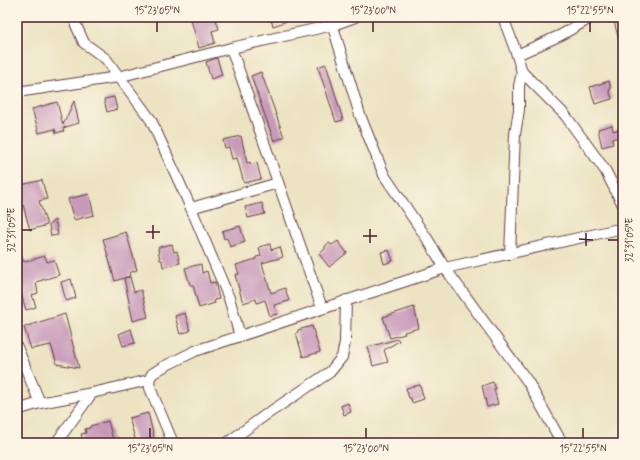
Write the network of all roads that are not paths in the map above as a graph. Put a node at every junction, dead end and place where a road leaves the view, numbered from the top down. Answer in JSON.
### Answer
{"nodes":[{"id":1,"x":74,"y":17,"type":"edge"},
{"id":2,"x":355,"y":17,"type":"edge"},
{"id":3,"x":503,"y":17,"type":"edge"},
{"id":4,"x":592,"y":17,"type":"edge"},
{"id":5,"x":332,"y":21,"type":"edge"},
{"id":6,"x":231,"y":48,"type":"junction"},
{"id":7,"x":517,"y":55,"type":"junction"},
{"id":8,"x":522,"y":72,"type":"junction"},
{"id":9,"x":118,"y":77,"type":"junction"},
{"id":10,"x":17,"y":92,"type":"edge"},
{"id":11,"x":278,"y":183,"type":"junction"},
{"id":12,"x":623,"y":205,"type":"edge"},
{"id":13,"x":191,"y":208,"type":"junction"},
{"id":14,"x":623,"y":228,"type":"edge"},
{"id":15,"x":510,"y":254,"type":"junction"},
{"id":16,"x":445,"y":268,"type":"junction"},
{"id":17,"x":346,"y":300,"type":"junction"},
{"id":18,"x":322,"y":308,"type":"junction"},
{"id":19,"x":240,"y":336,"type":"junction"},
{"id":20,"x":17,"y":347,"type":"edge"},
{"id":21,"x":149,"y":380,"type":"junction"},
{"id":22,"x":92,"y":393,"type":"junction"},
{"id":23,"x":40,"y":403,"type":"junction"},
{"id":24,"x":17,"y":410,"type":"edge"},
{"id":25,"x":56,"y":443,"type":"edge"},
{"id":26,"x":173,"y":443,"type":"edge"},
{"id":27,"x":227,"y":443,"type":"edge"},
{"id":28,"x":562,"y":443,"type":"edge"}],
"edges":[{"from":1,"to":9,"type":"street"},
{"from":2,"to":5,"type":"street"},
{"from":3,"to":7,"type":"street"},
{"from":4,"to":7,"type":"street"},
{"from":5,"to":6,"type":"street"},
{"from":5,"to":16,"type":"street"},
{"from":6,"to":9,"type":"street"},
{"from":6,"to":11,"type":"street"},
{"from":7,"to":8,"type":"street"},
{"from":8,"to":12,"type":"street"},
{"from":8,"to":15,"type":"street"},
{"from":9,"to":10,"type":"street"},
{"from":9,"to":13,"type":"street"},
{"from":11,"to":13,"type":"street"},
{"from":11,"to":18,"type":"street"},
{"from":13,"to":19,"type":"street"},
{"from":14,"to":15,"type":"street"},
{"from":15,"to":16,"type":"street"},
{"from":16,"to":17,"type":"street"},
{"from":16,"to":28,"type":"street"},
{"from":17,"to":18,"type":"street"},
{"from":17,"to":27,"type":"street"},
{"from":18,"to":19,"type":"street"},
{"from":19,"to":21,"type":"street"},
{"from":20,"to":23,"type":"street"},
{"from":21,"to":22,"type":"street"},
{"from":21,"to":26,"type":"street"},
{"from":22,"to":23,"type":"street"},
{"from":22,"to":25,"type":"street"},
{"from":23,"to":24,"type":"street"}]}
